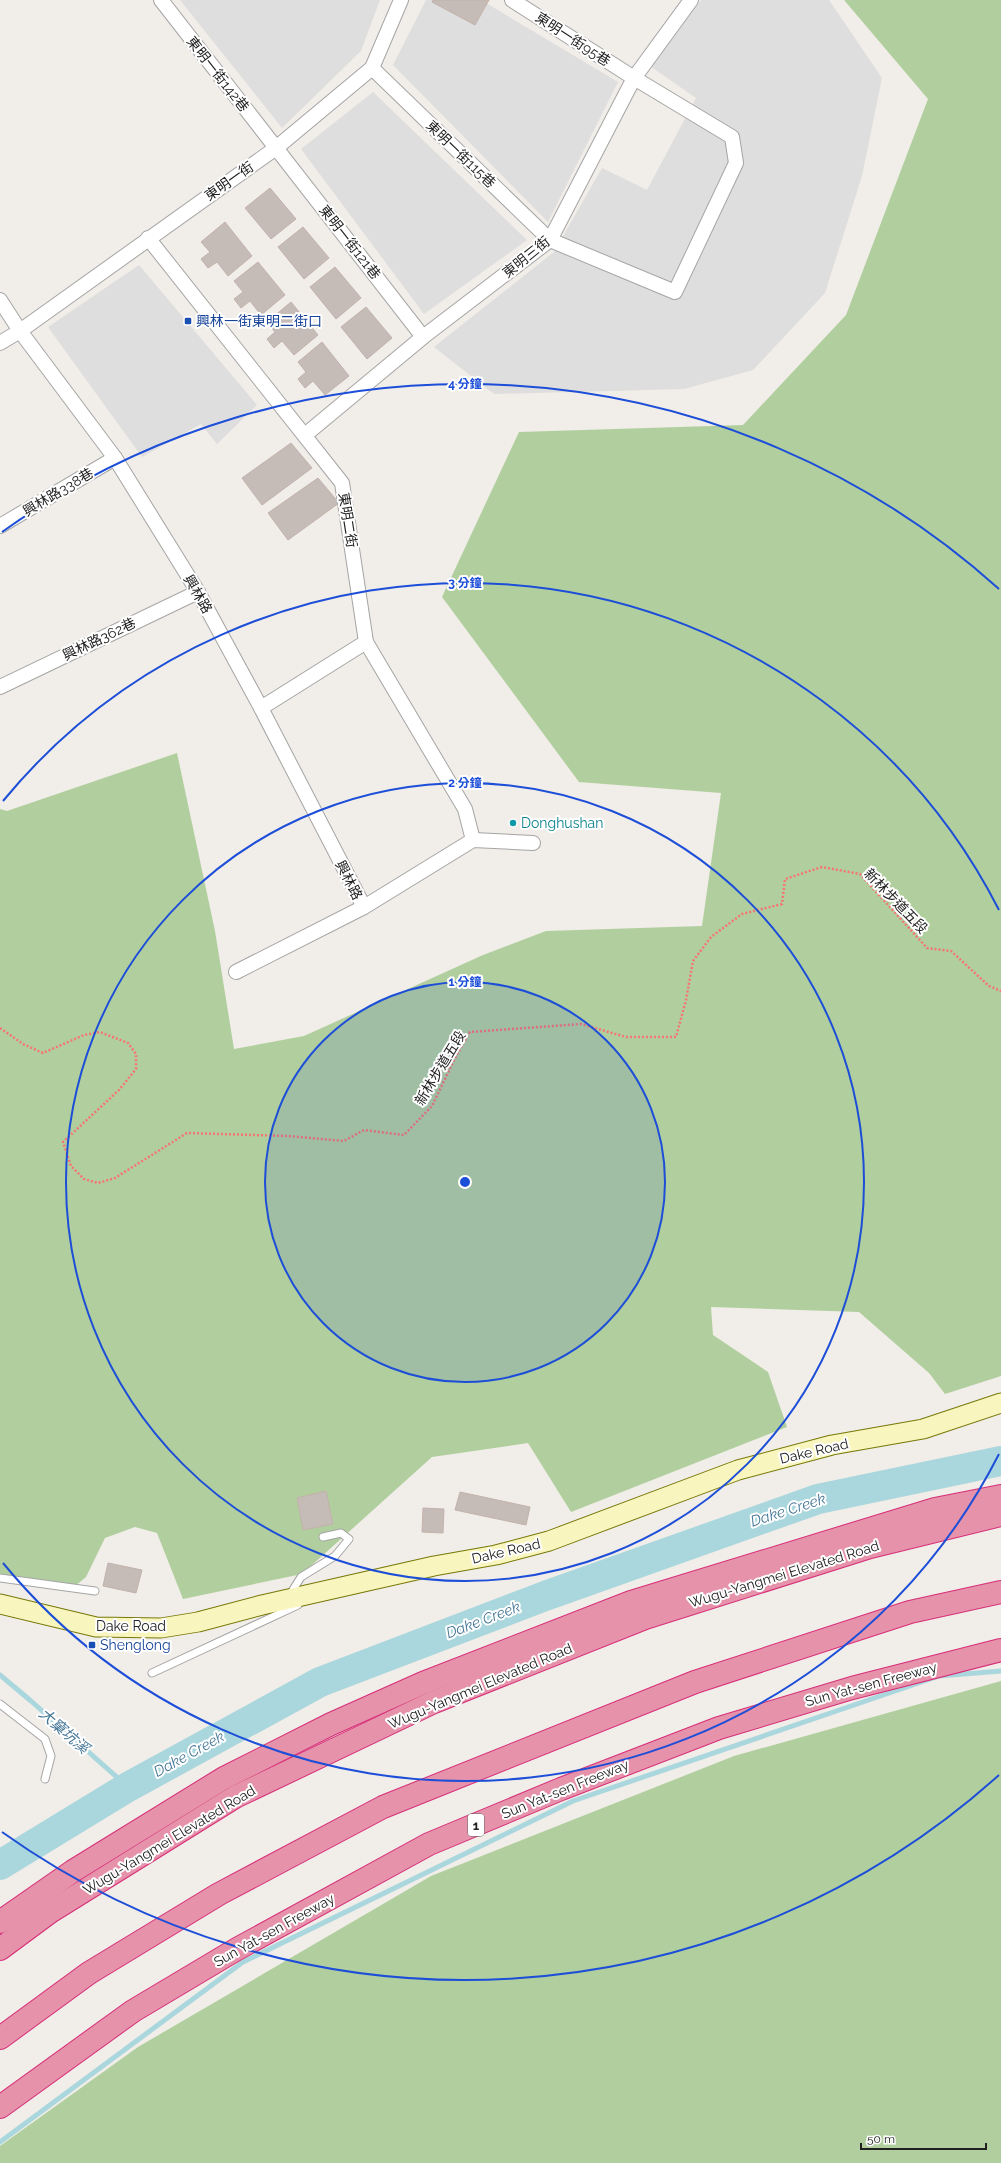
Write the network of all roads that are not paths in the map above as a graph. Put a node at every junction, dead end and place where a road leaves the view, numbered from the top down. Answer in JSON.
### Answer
{"nodes":[{"id":1,"x":161,"y":0,"type":"edge"},
{"id":2,"x":402,"y":0,"type":"edge"},
{"id":3,"x":512,"y":0,"type":"edge"},
{"id":4,"x":691,"y":0,"type":"edge"},
{"id":5,"x":372,"y":68,"type":"junction"},
{"id":6,"x":634,"y":78,"type":"junction"},
{"id":7,"x":276,"y":148,"type":"junction"},
{"id":8,"x":148,"y":238,"type":"junction"},
{"id":9,"x":550,"y":240,"type":"junction"},
{"id":10,"x":0,"y":300,"type":"edge"},
{"id":11,"x":20,"y":331,"type":"junction"},
{"id":12,"x":424,"y":337,"type":"junction"},
{"id":13,"x":0,"y":343,"type":"edge"},
{"id":14,"x":305,"y":435,"type":"junction"},
{"id":15,"x":115,"y":458,"type":"junction"},
{"id":16,"x":0,"y":526,"type":"edge"},
{"id":17,"x":198,"y":592,"type":"junction"},
{"id":18,"x":366,"y":642,"type":"junction"},
{"id":19,"x":0,"y":687,"type":"edge"},
{"id":20,"x":260,"y":708,"type":"junction"},
{"id":21,"x":473,"y":840,"type":"junction"},
{"id":22,"x":533,"y":843,"type":"dead end"},
{"id":23,"x":364,"y":907,"type":"junction"},
{"id":24,"x":236,"y":972,"type":"dead end"},
{"id":25,"x":1001,"y":1403,"type":"edge"},
{"id":26,"x":1001,"y":1496,"type":"edge"},
{"id":27,"x":1001,"y":1515,"type":"edge"},
{"id":28,"x":323,"y":1537,"type":"dead end"},
{"id":29,"x":0,"y":1578,"type":"edge"},
{"id":30,"x":95,"y":1590,"type":"dead end"},
{"id":31,"x":329,"y":1590,"type":"junction"},
{"id":32,"x":1001,"y":1592,"type":"edge"},
{"id":33,"x":286,"y":1599,"type":"junction"},
{"id":34,"x":0,"y":1604,"type":"edge"},
{"id":35,"x":1001,"y":1650,"type":"edge"},
{"id":36,"x":152,"y":1673,"type":"dead end"},
{"id":37,"x":0,"y":1704,"type":"edge"},
{"id":38,"x":45,"y":1779,"type":"dead end"},
{"id":39,"x":0,"y":1922,"type":"edge"},
{"id":40,"x":0,"y":1949,"type":"edge"},
{"id":41,"x":0,"y":2038,"type":"edge"},
{"id":42,"x":0,"y":2107,"type":"edge"}],
"edges":[{"from":1,"to":7,"type":"street","name":"東明一街142巷"},
{"from":2,"to":5,"type":"street","name":"東明一街"},
{"from":3,"to":6,"type":"street","name":"東明一街95巷"},
{"from":4,"to":6,"type":"street","name":"東明三街"},
{"from":5,"to":7,"type":"street","name":"東明一街"},
{"from":5,"to":9,"type":"street","name":"東明一街115巷"},
{"from":6,"to":9,"type":"street","name":"東明三街"},
{"from":6,"to":9,"type":"street","name":"東明一街95巷"},
{"from":7,"to":8,"type":"street","name":"東明一街"},
{"from":7,"to":12,"type":"street","name":"東明一街121巷"},
{"from":8,"to":11,"type":"street","name":"東明一街"},
{"from":8,"to":14,"type":"street","name":"東明二街"},
{"from":9,"to":12,"type":"street","name":"東明三街"},
{"from":10,"to":11,"type":"street","name":"興林路"},
{"from":11,"to":13,"type":"street","name":"東明一街"},
{"from":11,"to":15,"type":"street","name":"興林路"},
{"from":12,"to":14,"type":"street","name":"東明三街"},
{"from":14,"to":18,"type":"street","name":"東明二街"},
{"from":15,"to":16,"type":"street","name":"興林路338巷"},
{"from":15,"to":17,"type":"street","name":"興林路"},
{"from":17,"to":19,"type":"street","name":"興林路362巷"},
{"from":17,"to":20,"type":"street","name":"興林路"},
{"from":18,"to":20,"type":"street"},
{"from":18,"to":21,"type":"street","name":"東明二街"},
{"from":20,"to":23,"type":"street","name":"興林路"},
{"from":21,"to":22,"type":"street"},
{"from":21,"to":23,"type":"street"},
{"from":23,"to":24,"type":"street"},
{"from":25,"to":31,"type":"street","name":"Dake Road"},
{"from":26,"to":39,"type":"highway","name":"Wugu-Yangmei Elevated Road"},
{"from":27,"to":40,"type":"highway","name":"Wugu-Yangmei Elevated Road"},
{"from":28,"to":33,"type":"lane"},
{"from":29,"to":30,"type":"lane"},
{"from":31,"to":33,"type":"street","name":"Dake Road"},
{"from":31,"to":36,"type":"lane"},
{"from":32,"to":41,"type":"highway"},
{"from":33,"to":34,"type":"street","name":"Dake Road"},
{"from":35,"to":42,"type":"highway","name":"Sun Yat-sen Freeway","number":"1"},
{"from":37,"to":38,"type":"lane"}]}
